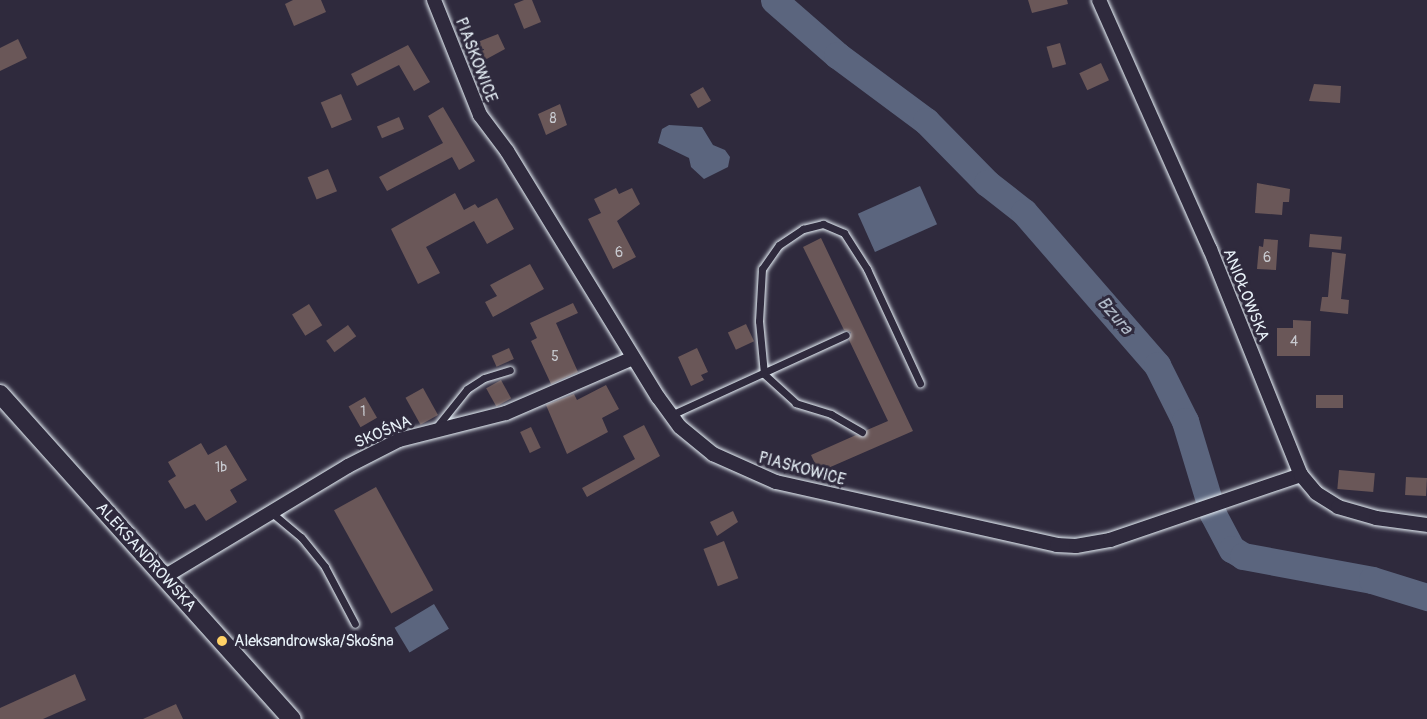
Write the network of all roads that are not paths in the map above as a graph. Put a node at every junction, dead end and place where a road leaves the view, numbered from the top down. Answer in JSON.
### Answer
{"nodes":[{"id":1,"x":434,"y":0,"type":"edge"},
{"id":2,"x":1099,"y":0,"type":"edge"},
{"id":3,"x":846,"y":335,"type":"dead end"},
{"id":4,"x":633,"y":358,"type":"junction"},
{"id":5,"x":510,"y":370,"type":"dead end"},
{"id":6,"x":764,"y":374,"type":"junction"},
{"id":7,"x":920,"y":383,"type":"dead end"},
{"id":8,"x":0,"y":394,"type":"edge"},
{"id":9,"x":670,"y":415,"type":"junction"},
{"id":10,"x":433,"y":431,"type":"junction"},
{"id":11,"x":862,"y":432,"type":"dead end"},
{"id":12,"x":1301,"y":475,"type":"junction"},
{"id":13,"x":272,"y":513,"type":"junction"},
{"id":14,"x":1427,"y":525,"type":"edge"},
{"id":15,"x":164,"y":577,"type":"junction"},
{"id":16,"x":355,"y":624,"type":"dead end"},
{"id":17,"x":292,"y":719,"type":"edge"}],
"edges":[{"from":1,"to":4,"type":"street","name":"PIASKOWICE"},
{"from":2,"to":12,"type":"street","name":"ANIOŁOWSKA"},
{"from":3,"to":6,"type":"lane"},
{"from":4,"to":9,"type":"street","name":"PIASKOWICE"},
{"from":4,"to":10,"type":"street","name":"SKOŚNA"},
{"from":5,"to":10,"type":"lane"},
{"from":6,"to":7,"type":"lane"},
{"from":6,"to":9,"type":"lane"},
{"from":6,"to":11,"type":"lane"},
{"from":8,"to":15,"type":"main road","name":"ALEKSANDROWSKA"},
{"from":9,"to":12,"type":"street","name":"PIASKOWICE"},
{"from":10,"to":13,"type":"street","name":"SKOŚNA"},
{"from":12,"to":14,"type":"street","name":"ANIOŁOWSKA"},
{"from":13,"to":15,"type":"street","name":"SKOŚNA"},
{"from":13,"to":16,"type":"lane"},
{"from":15,"to":17,"type":"main road","name":"ALEKSANDROWSKA"}]}
